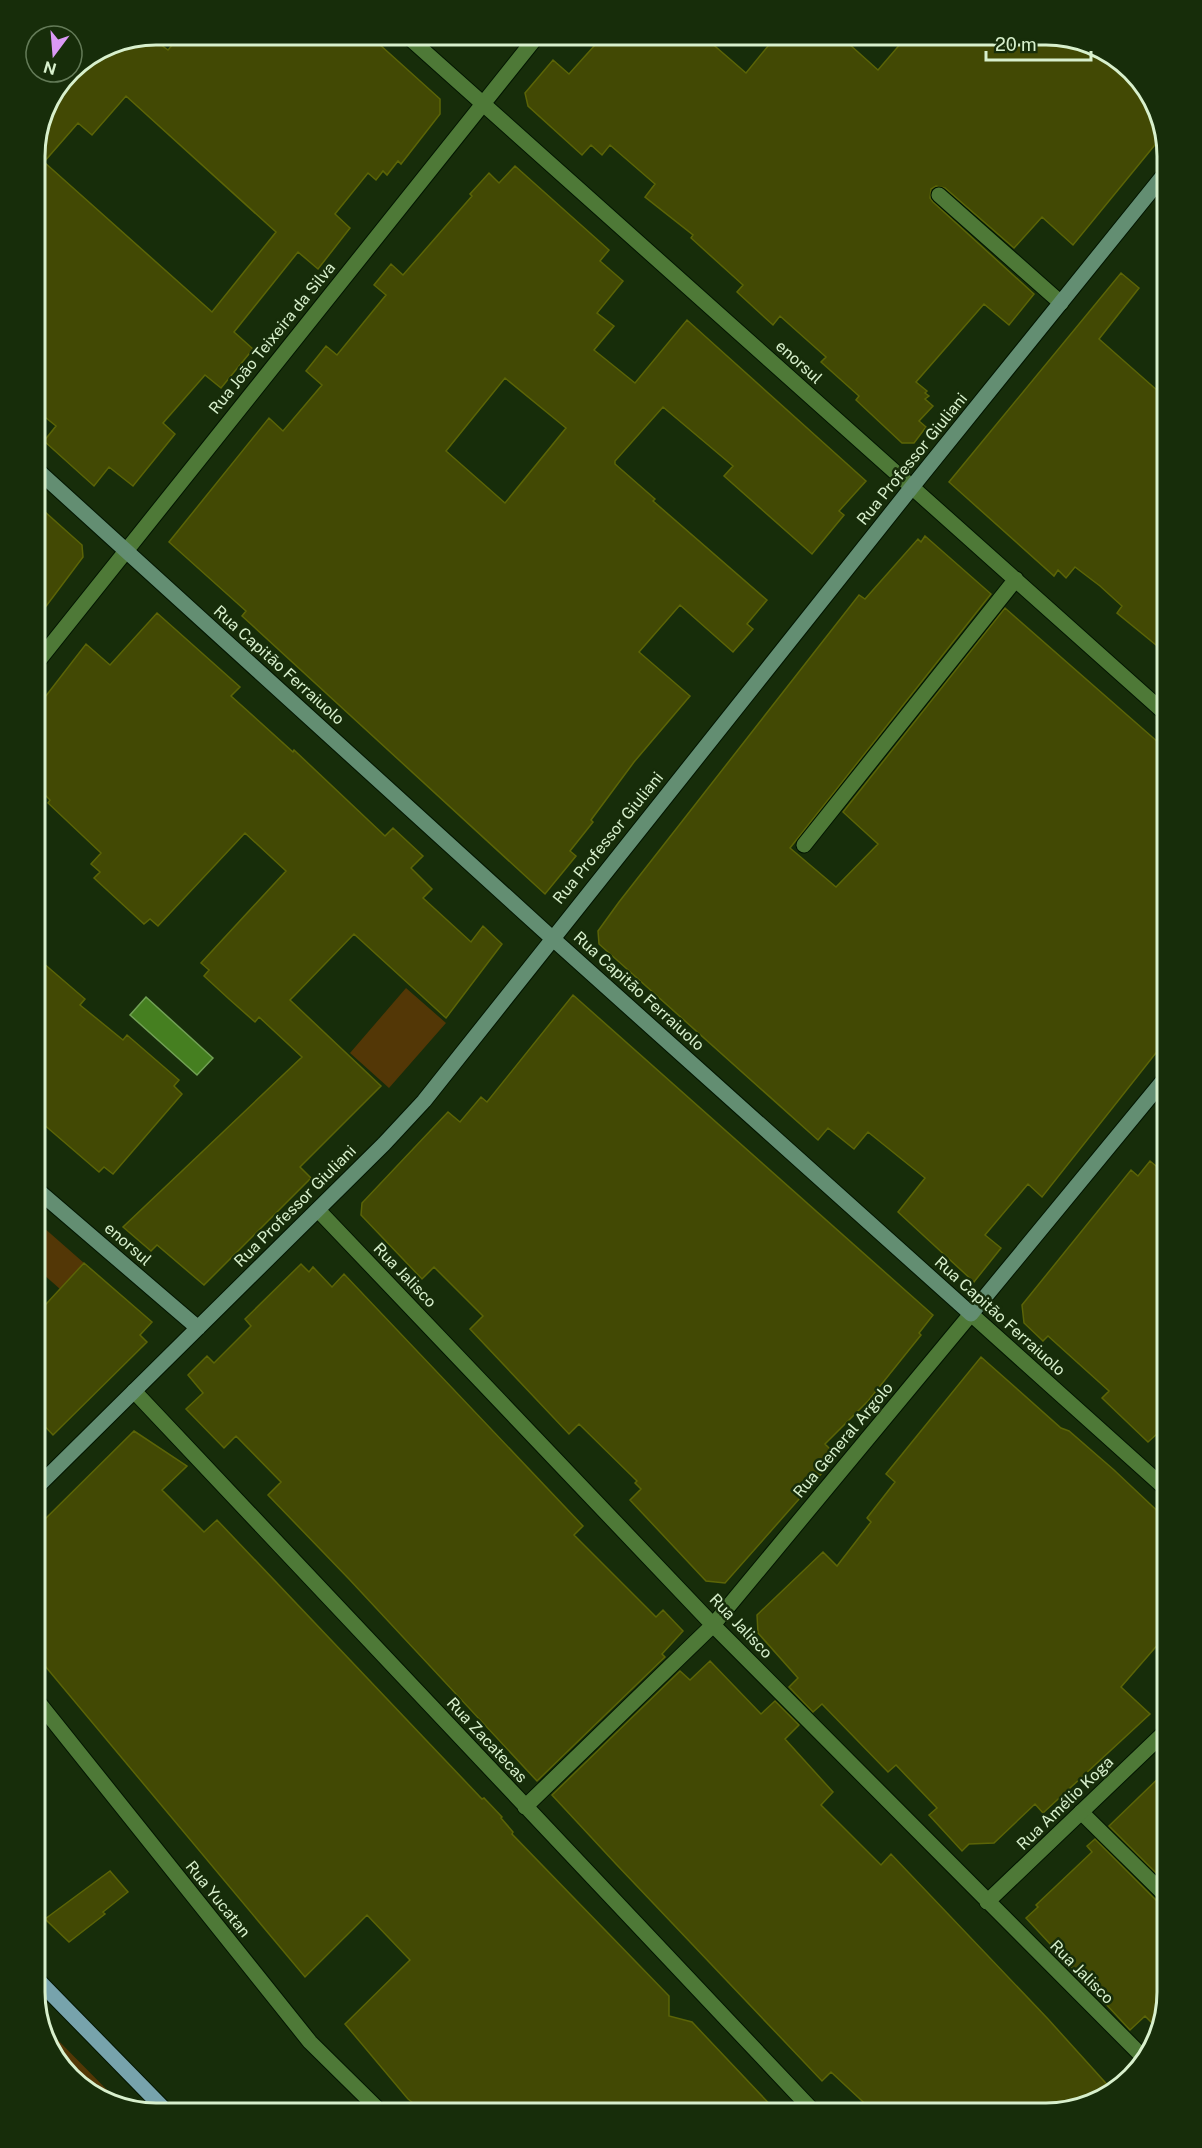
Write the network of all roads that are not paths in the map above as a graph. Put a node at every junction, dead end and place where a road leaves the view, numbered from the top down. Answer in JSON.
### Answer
{"nodes":[{"id":1,"x":417,"y":45,"type":"edge"},
{"id":2,"x":530,"y":45,"type":"edge"},
{"id":3,"x":483,"y":102,"type":"junction"},
{"id":4,"x":1157,"y":183,"type":"edge"},
{"id":5,"x":939,"y":195,"type":"dead end"},
{"id":6,"x":1061,"y":303,"type":"junction"},
{"id":7,"x":45,"y":477,"type":"edge"},
{"id":8,"x":912,"y":487,"type":"junction"},
{"id":9,"x":126,"y":550,"type":"junction"},
{"id":10,"x":1016,"y":579,"type":"junction"},
{"id":11,"x":45,"y":652,"type":"edge"},
{"id":12,"x":1157,"y":706,"type":"edge"},
{"id":13,"x":804,"y":845,"type":"dead end"},
{"id":14,"x":552,"y":938,"type":"junction"},
{"id":15,"x":1157,"y":1088,"type":"edge"},
{"id":16,"x":45,"y":1197,"type":"edge"},
{"id":17,"x":318,"y":1210,"type":"junction"},
{"id":18,"x":971,"y":1314,"type":"junction"},
{"id":19,"x":198,"y":1328,"type":"junction"},
{"id":20,"x":134,"y":1391,"type":"junction"},
{"id":21,"x":45,"y":1478,"type":"edge"},
{"id":22,"x":1157,"y":1481,"type":"edge"},
{"id":23,"x":713,"y":1625,"type":"junction"},
{"id":24,"x":45,"y":1712,"type":"edge"},
{"id":25,"x":1157,"y":1740,"type":"edge"},
{"id":26,"x":525,"y":1807,"type":"junction"},
{"id":27,"x":1081,"y":1812,"type":"junction"},
{"id":28,"x":1157,"y":1887,"type":"edge"},
{"id":29,"x":987,"y":1902,"type":"junction"},
{"id":30,"x":45,"y":1988,"type":"edge"},
{"id":31,"x":1139,"y":2053,"type":"edge"},
{"id":32,"x":158,"y":2103,"type":"edge"},
{"id":33,"x":372,"y":2103,"type":"edge"},
{"id":34,"x":804,"y":2103,"type":"edge"}],
"edges":[{"from":1,"to":3,"type":"street","name":"enorsul"},
{"from":2,"to":3,"type":"street","name":"Rua João Teixeira da Silva"},
{"from":3,"to":8,"type":"street","name":"enorsul"},
{"from":3,"to":9,"type":"street","name":"Rua João Teixeira da Silva"},
{"from":4,"to":6,"type":"street","name":"Rua Professor Giuliani"},
{"from":5,"to":6,"type":"street"},
{"from":6,"to":8,"type":"street","name":"Rua Professor Giuliani"},
{"from":7,"to":9,"type":"street","name":"Rua Capitão Ferraiuolo"},
{"from":8,"to":10,"type":"street","name":"enorsul"},
{"from":8,"to":14,"type":"street","name":"Rua Professor Giuliani"},
{"from":9,"to":11,"type":"street","name":"Rua João Teixeira da Silva"},
{"from":9,"to":14,"type":"street","name":"Rua Capitão Ferraiuolo"},
{"from":10,"to":12,"type":"street","name":"enorsul"},
{"from":10,"to":13,"type":"street"},
{"from":14,"to":17,"type":"street","name":"Rua Professor Giuliani"},
{"from":14,"to":18,"type":"street","name":"Rua Capitão Ferraiuolo"},
{"from":15,"to":18,"type":"street","name":"Rua General Argolo"},
{"from":16,"to":19,"type":"street","name":"enorsul"},
{"from":17,"to":19,"type":"street","name":"Rua Professor Giuliani"},
{"from":17,"to":23,"type":"street","name":"Rua Jalisco"},
{"from":18,"to":22,"type":"street","name":"Rua Capitão Ferraiuolo"},
{"from":18,"to":23,"type":"street","name":"Rua General Argolo"},
{"from":19,"to":20,"type":"street","name":"Rua Professor Giuliani"},
{"from":20,"to":21,"type":"street","name":"Rua Professor Giuliani"},
{"from":20,"to":26,"type":"street","name":"Rua Zacatecas"},
{"from":23,"to":26,"type":"street","name":"Rua General Argolo"},
{"from":23,"to":29,"type":"street","name":"Rua Jalisco"},
{"from":24,"to":33,"type":"street","name":"Rua Yucatan"},
{"from":25,"to":27,"type":"street","name":"Rua Amélio Koga"},
{"from":26,"to":34,"type":"street","name":"Rua Zacatecas"},
{"from":27,"to":28,"type":"street"},
{"from":27,"to":29,"type":"street","name":"Rua Amélio Koga"},
{"from":29,"to":31,"type":"street","name":"Rua Jalisco"},
{"from":30,"to":32,"type":"main road"}]}
